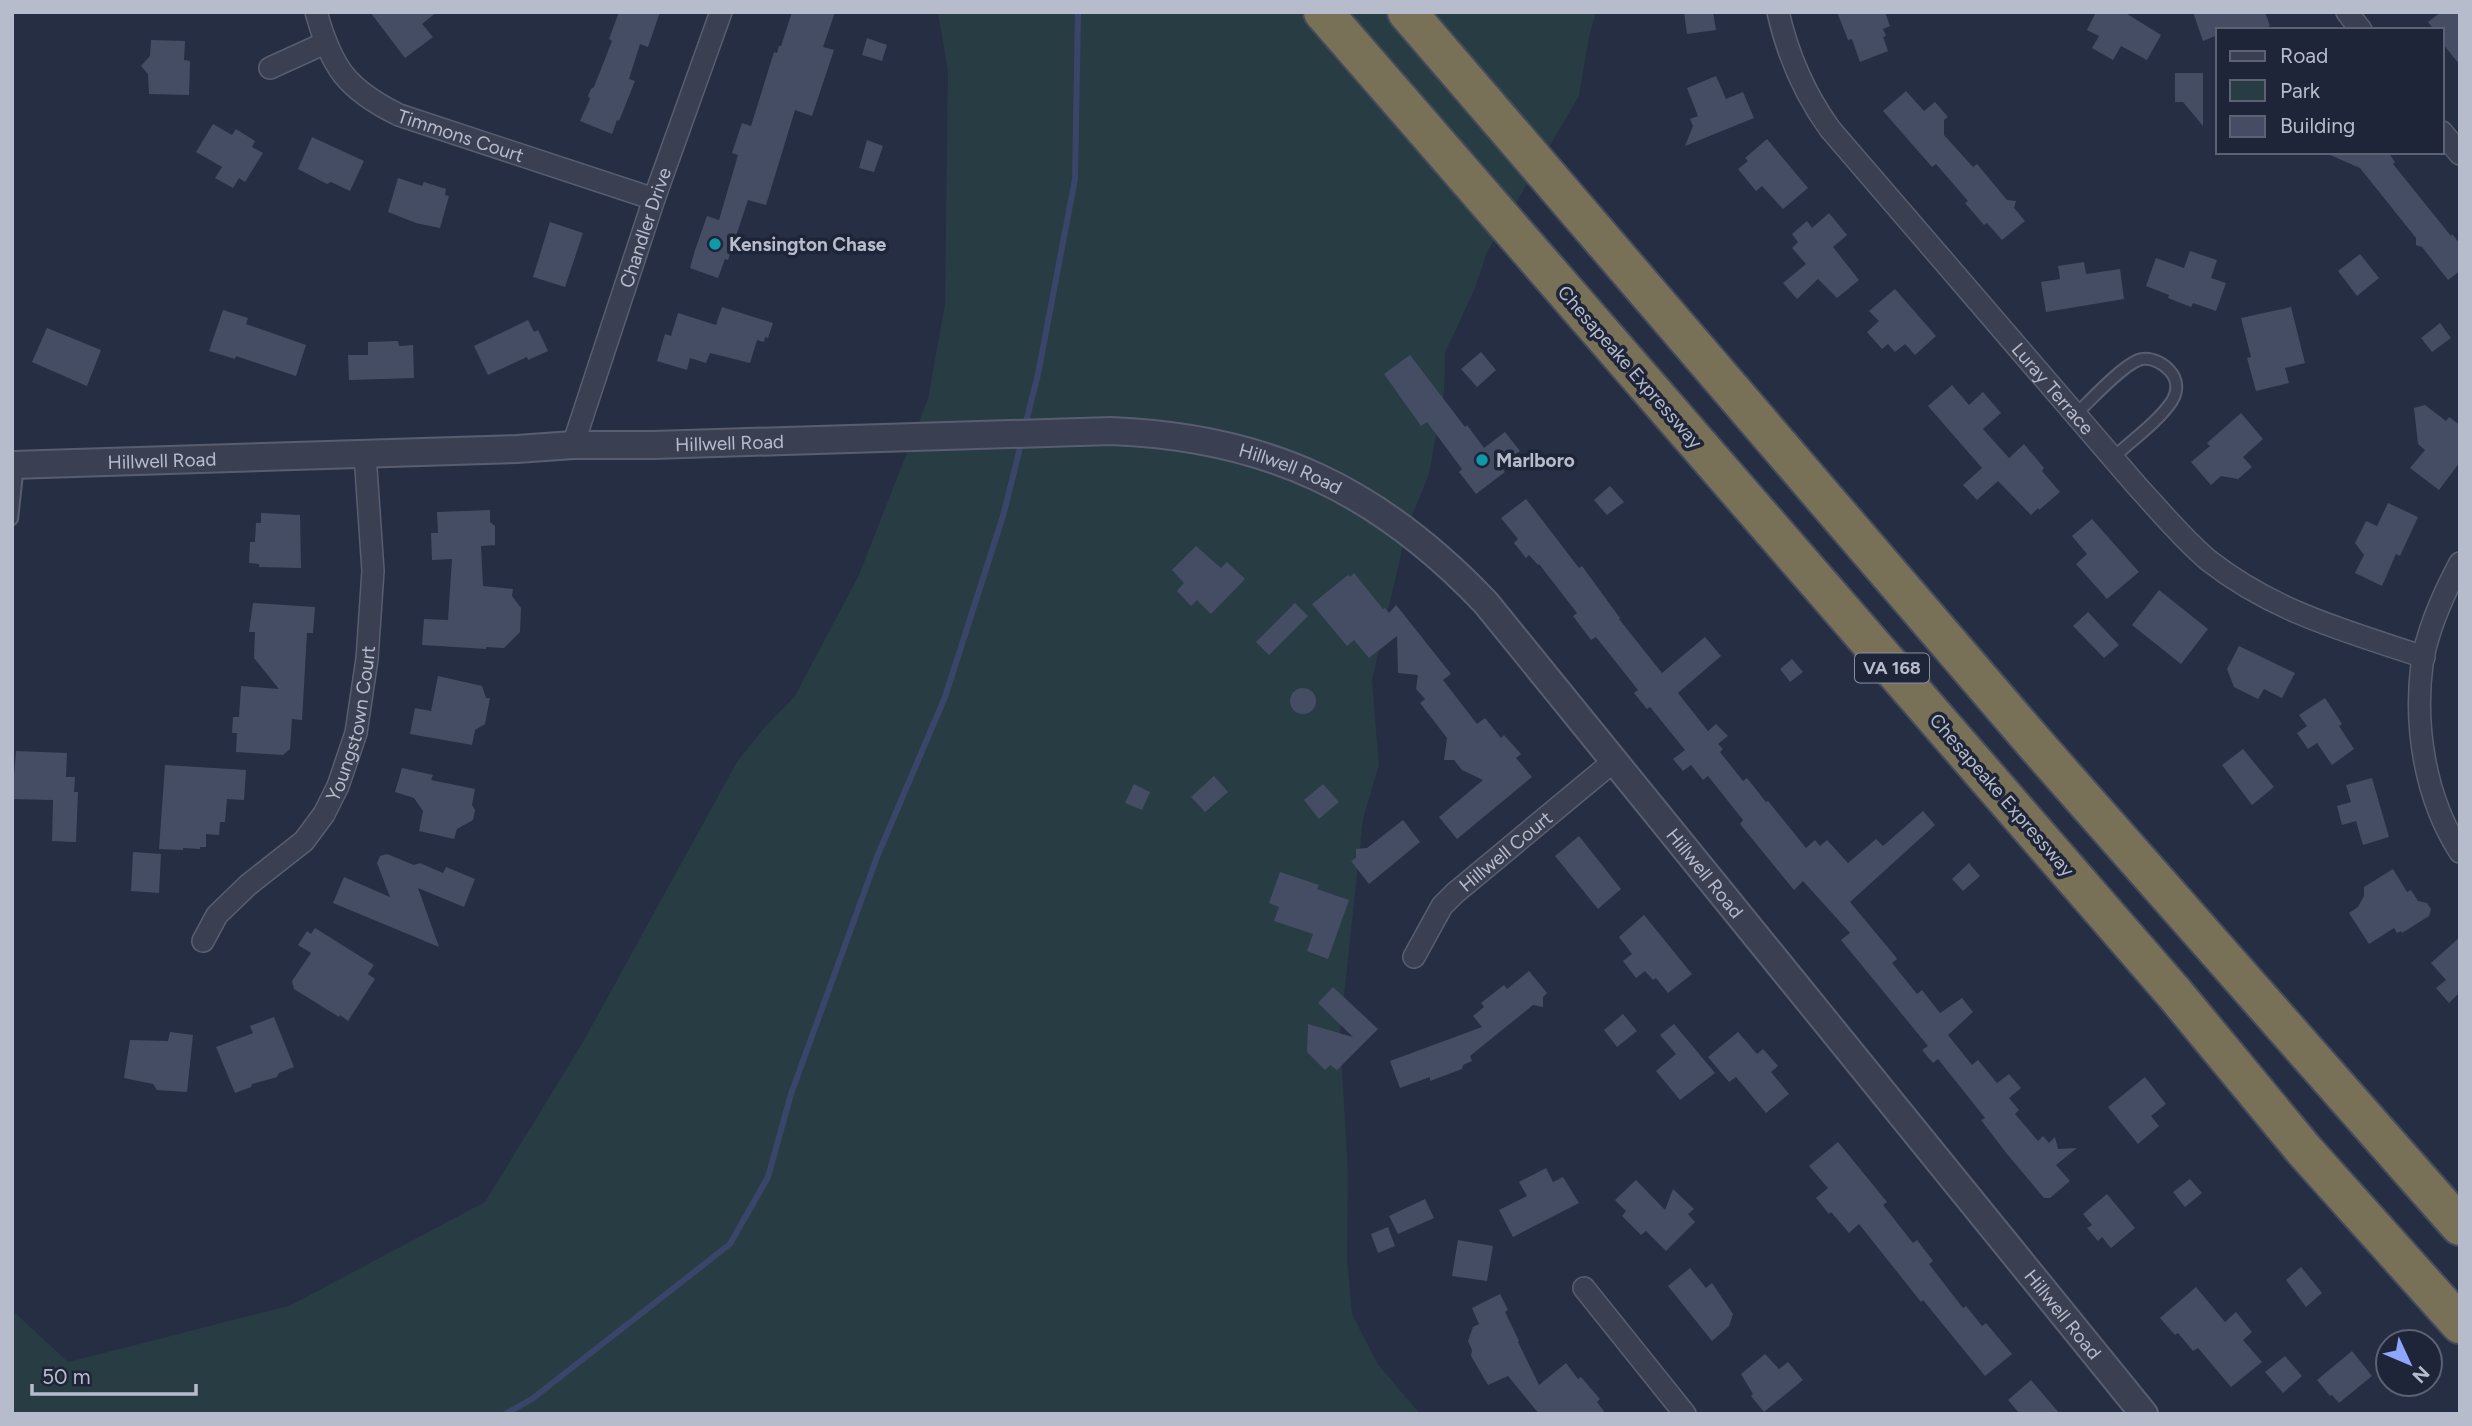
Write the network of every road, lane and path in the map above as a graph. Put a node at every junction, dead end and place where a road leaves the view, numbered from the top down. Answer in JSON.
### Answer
{"nodes":[{"id":1,"x":316,"y":12,"type":"edge"},
{"id":2,"x":721,"y":12,"type":"edge"},
{"id":3,"x":1323,"y":12,"type":"edge"},
{"id":4,"x":1407,"y":12,"type":"edge"},
{"id":5,"x":1778,"y":12,"type":"edge"},
{"id":6,"x":2347,"y":12,"type":"edge"},
{"id":7,"x":2359,"y":28,"type":"edge"},
{"id":8,"x":325,"y":43,"type":"junction"},
{"id":9,"x":270,"y":68,"type":"dead end"},
{"id":10,"x":2444,"y":134,"type":"edge"},
{"id":11,"x":2460,"y":154,"type":"edge"},
{"id":12,"x":654,"y":200,"type":"junction"},
{"id":13,"x":2076,"y":414,"type":"junction"},
{"id":14,"x":573,"y":445,"type":"junction"},
{"id":15,"x":365,"y":454,"type":"junction"},
{"id":16,"x":2114,"y":457,"type":"junction"},
{"id":17,"x":15,"y":465,"type":"edge"},
{"id":18,"x":12,"y":519,"type":"edge"},
{"id":19,"x":2460,"y":563,"type":"edge"},
{"id":20,"x":2424,"y":657,"type":"junction"},
{"id":21,"x":1614,"y":761,"type":"junction"},
{"id":22,"x":2460,"y":852,"type":"edge"},
{"id":23,"x":203,"y":941,"type":"dead end"},
{"id":24,"x":1414,"y":957,"type":"dead end"},
{"id":25,"x":2460,"y":1226,"type":"edge"},
{"id":26,"x":1584,"y":1288,"type":"dead end"},
{"id":27,"x":2460,"y":1324,"type":"edge"},
{"id":28,"x":1685,"y":1414,"type":"edge"},
{"id":29,"x":2144,"y":1414,"type":"edge"}],
"edges":[{"from":1,"to":8,"type":"street","name":"Timmons Court"},
{"from":2,"to":12,"type":"street","name":"Chandler Drive"},
{"from":3,"to":27,"type":"highway","name":"Chesapeake Expressway","number":"VA 168"},
{"from":4,"to":25,"type":"highway","number":"VA 168"},
{"from":5,"to":13,"type":"street","name":"Luray Terrace"},
{"from":6,"to":7,"type":"street"},
{"from":8,"to":9,"type":"street"},
{"from":8,"to":12,"type":"street","name":"Timmons Court"},
{"from":10,"to":11,"type":"street"},
{"from":12,"to":14,"type":"street","name":"Chandler Drive"},
{"from":13,"to":16,"type":"street","name":"Luray Terrace"},
{"from":13,"to":16,"type":"lane"},
{"from":14,"to":15,"type":"street","name":"Hillwell Road"},
{"from":14,"to":21,"type":"street","name":"Hillwell Road"},
{"from":15,"to":17,"type":"street","name":"Hillwell Road"},
{"from":15,"to":23,"type":"street","name":"Youngstown Court"},
{"from":16,"to":20,"type":"street","name":"Luray Terrace"},
{"from":17,"to":18,"type":"lane"},
{"from":19,"to":20,"type":"street"},
{"from":20,"to":22,"type":"street"},
{"from":21,"to":24,"type":"street","name":"Hillwell Court"},
{"from":21,"to":29,"type":"street","name":"Hillwell Road"},
{"from":26,"to":28,"type":"street"}]}
